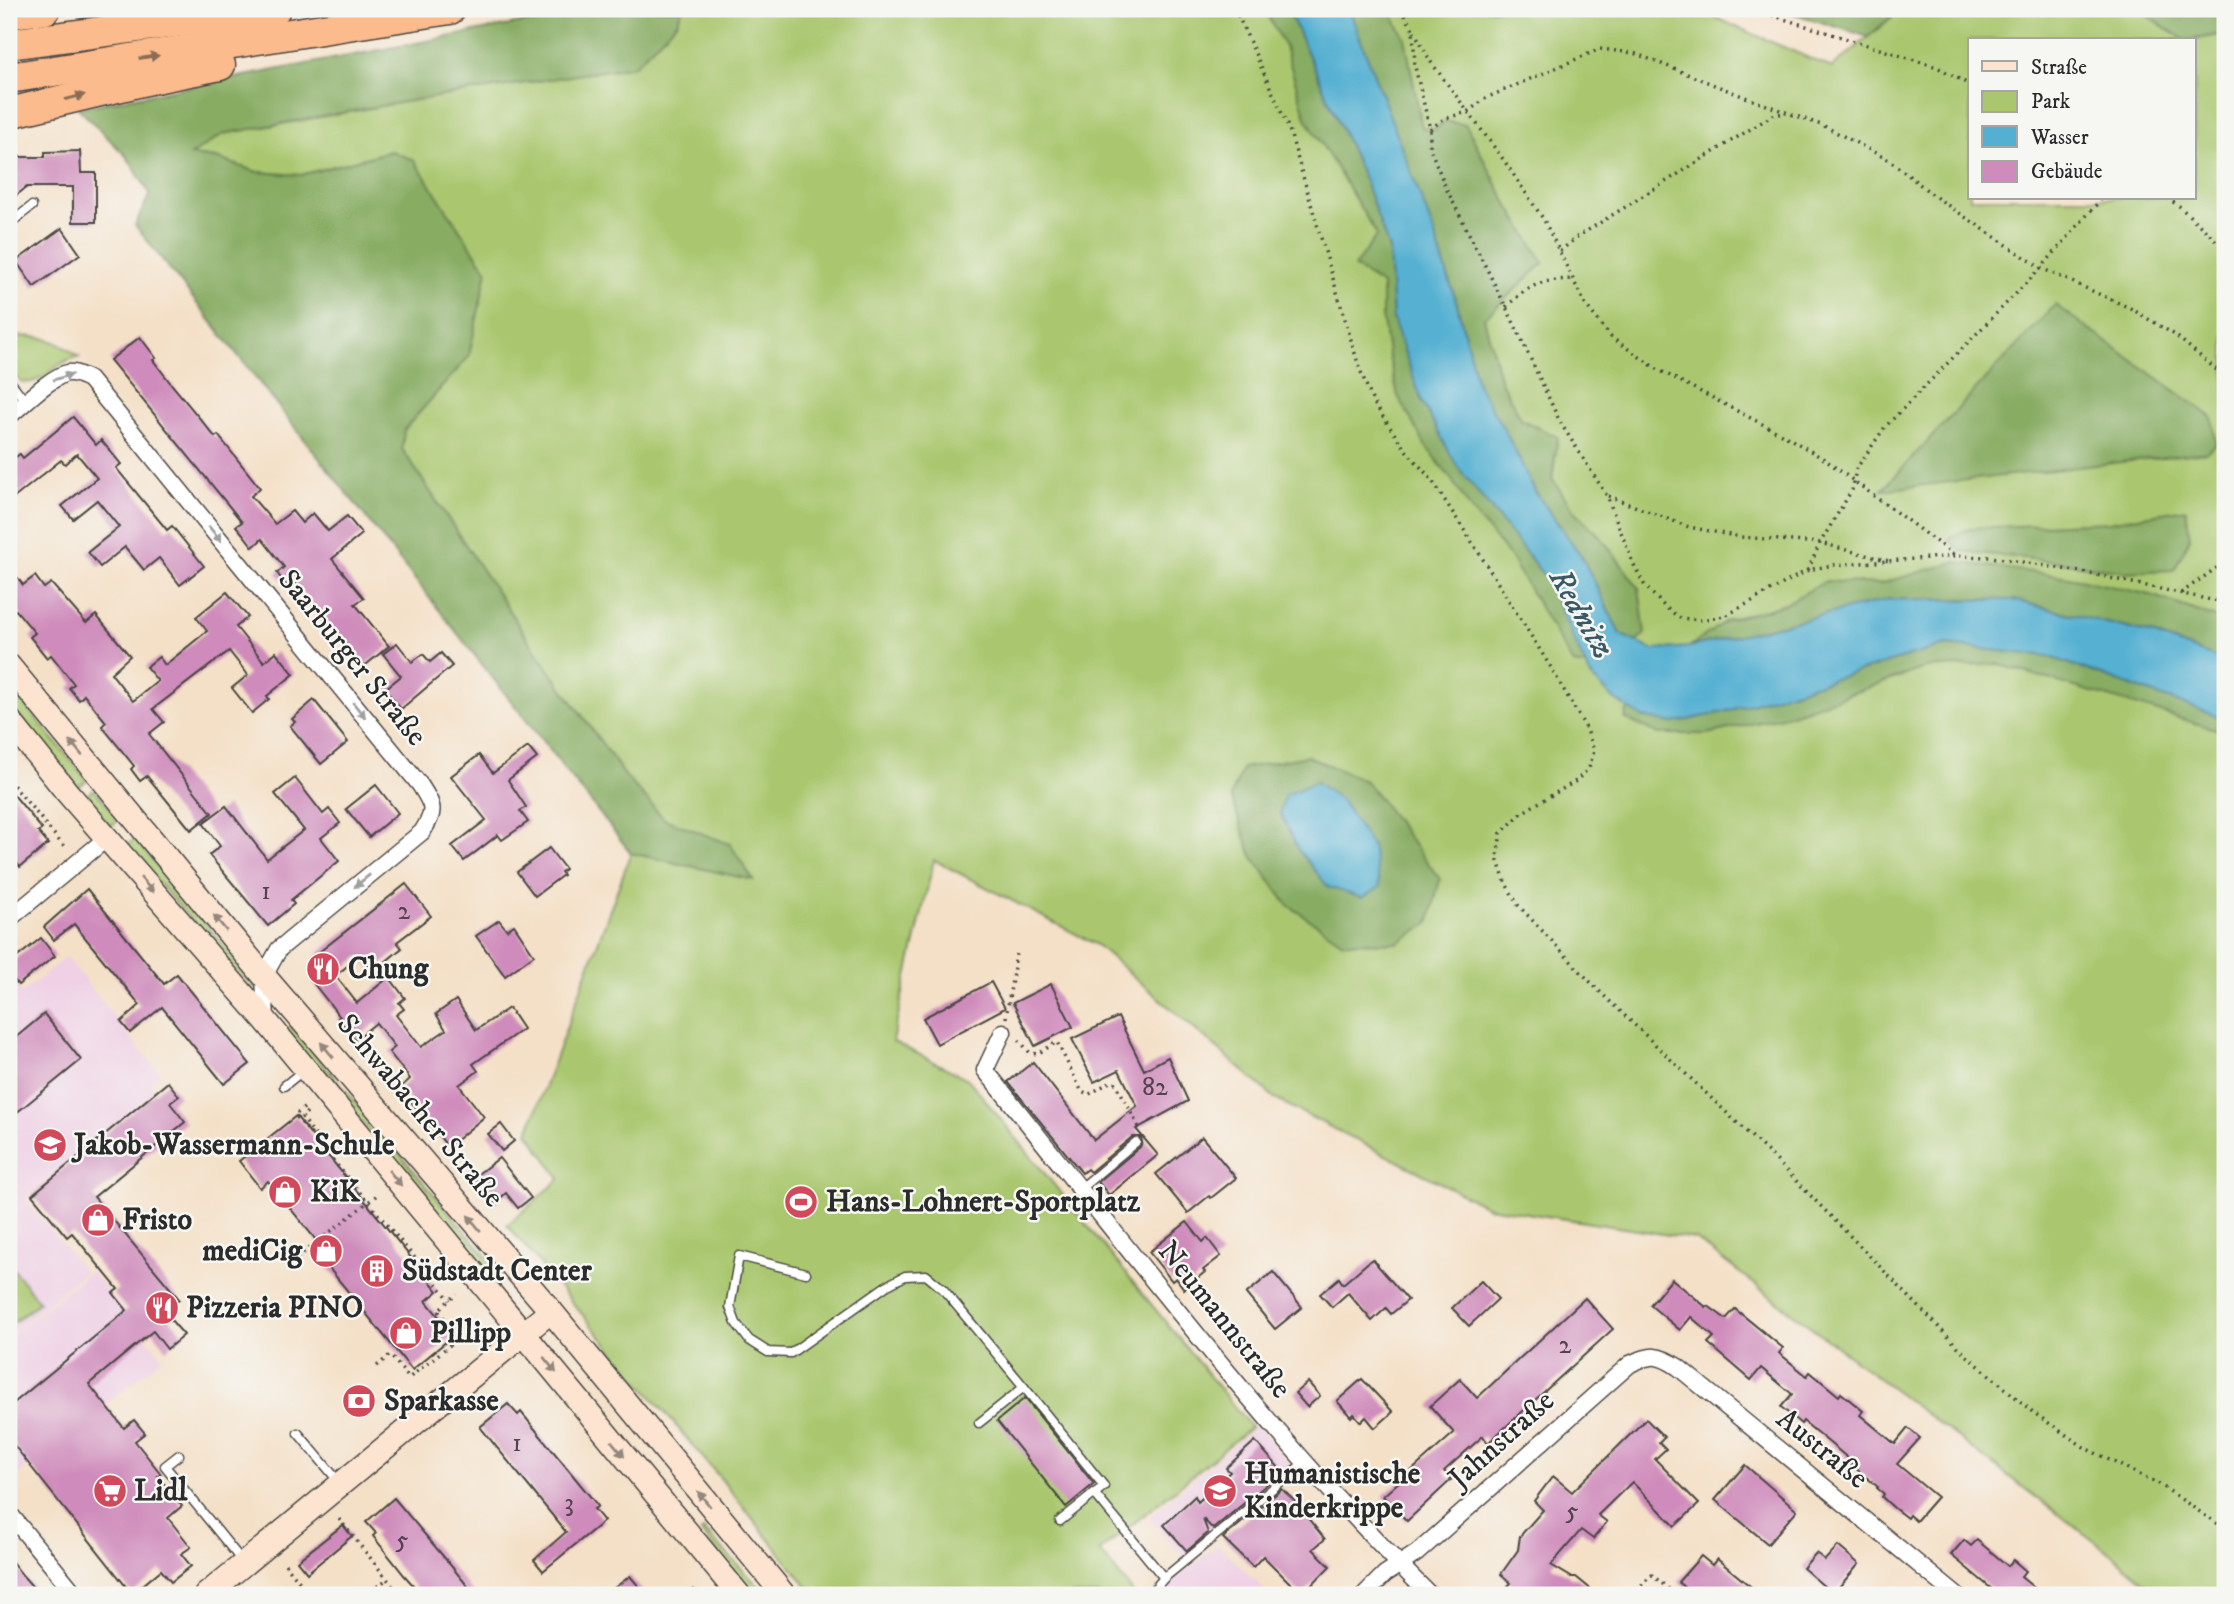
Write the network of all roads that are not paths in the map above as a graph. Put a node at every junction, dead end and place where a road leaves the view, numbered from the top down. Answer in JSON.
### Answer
{"nodes":[{"id":1,"x":45,"y":9,"type":"edge"},
{"id":2,"x":275,"y":9,"type":"edge"},
{"id":3,"x":450,"y":9,"type":"edge"},
{"id":4,"x":9,"y":13,"type":"edge"},
{"id":5,"x":409,"y":15,"type":"junction"},
{"id":6,"x":9,"y":44,"type":"edge"},
{"id":7,"x":9,"y":78,"type":"edge"},
{"id":8,"x":9,"y":113,"type":"edge"},
{"id":9,"x":32,"y":206,"type":"dead end"},
{"id":10,"x":9,"y":224,"type":"edge"},
{"id":11,"x":9,"y":380,"type":"edge"},
{"id":12,"x":26,"y":402,"type":"junction"},
{"id":13,"x":9,"y":416,"type":"edge"},
{"id":14,"x":9,"y":666,"type":"edge"},
{"id":15,"x":9,"y":720,"type":"edge"},
{"id":16,"x":107,"y":838,"type":"junction"},
{"id":17,"x":9,"y":919,"type":"edge"},
{"id":18,"x":264,"y":976,"type":"junction"},
{"id":19,"x":266,"y":1021,"type":"junction"},
{"id":20,"x":1003,"y":1032,"type":"road end"},
{"id":21,"x":304,"y":1069,"type":"junction"},
{"id":22,"x":284,"y":1086,"type":"dead end"},
{"id":23,"x":1136,"y":1142,"type":"road end"},
{"id":24,"x":1081,"y":1188,"type":"junction"},
{"id":25,"x":806,"y":1273,"type":"dead end"},
{"id":26,"x":551,"y":1311,"type":"junction"},
{"id":27,"x":525,"y":1334,"type":"junction"},
{"id":28,"x":1647,"y":1356,"type":"joint"},
{"id":29,"x":1024,"y":1387,"type":"junction"},
{"id":30,"x":979,"y":1423,"type":"dead end"},
{"id":31,"x":298,"y":1433,"type":"dead end"},
{"id":32,"x":178,"y":1455,"type":"dead end"},
{"id":33,"x":1306,"y":1461,"type":"junction"},
{"id":34,"x":341,"y":1484,"type":"junction"},
{"id":35,"x":1094,"y":1493,"type":"junction"},
{"id":36,"x":9,"y":1513,"type":"edge"},
{"id":37,"x":1060,"y":1521,"type":"dead end"},
{"id":38,"x":244,"y":1564,"type":"junction"},
{"id":39,"x":1399,"y":1564,"type":"junction"},
{"id":40,"x":1164,"y":1578,"type":"junction"},
{"id":41,"x":76,"y":1595,"type":"edge"},
{"id":42,"x":206,"y":1595,"type":"edge"},
{"id":43,"x":738,"y":1595,"type":"edge"},
{"id":44,"x":784,"y":1595,"type":"edge"},
{"id":45,"x":1149,"y":1595,"type":"edge"},
{"id":46,"x":1364,"y":1595,"type":"edge"},
{"id":47,"x":1430,"y":1595,"type":"edge"},
{"id":48,"x":1956,"y":1595,"type":"edge"}],
"edges":[{"from":1,"to":4,"type":"highway"},
{"from":2,"to":6,"type":"highway"},
{"from":3,"to":5,"type":"highway"},
{"from":7,"to":5,"type":"highway","one_way":true},
{"from":8,"to":5,"type":"highway","one_way":true},
{"from":9,"to":10,"type":"lane"},
{"from":11,"to":12,"type":"lane"},
{"from":12,"to":13,"type":"street","name":"Saarburger Straße"},
{"from":12,"to":18,"type":"street","name":"Saarburger Straße","one_way":true},
{"from":18,"to":14,"type":"main road","name":"Schwabacher Straße","one_way":true},
{"from":15,"to":16,"type":"main road","name":"Schwabacher Straße"},
{"from":16,"to":17,"type":"street"},
{"from":16,"to":19,"type":"main road","name":"Schwabacher Straße","one_way":true},
{"from":18,"to":19,"type":"street"},
{"from":26,"to":18,"type":"main road","name":"Schwabacher Straße","one_way":true},
{"from":19,"to":21,"type":"main road","name":"Schwabacher Straße"},
{"from":20,"to":24,"type":"street","name":"Neumannstraße"},
{"from":21,"to":22,"type":"lane"},
{"from":21,"to":27,"type":"main road","name":"Schwabacher Straße","one_way":true},
{"from":23,"to":24,"type":"lane"},
{"from":24,"to":33,"type":"street","name":"Neumannstraße"},
{"from":25,"to":29,"type":"lane"},
{"from":26,"to":27,"type":"main road"},
{"from":44,"to":26,"type":"main road","name":"Schwabacher Straße","one_way":true},
{"from":27,"to":34,"type":"main road"},
{"from":27,"to":43,"type":"main road","name":"Schwabacher Straße","one_way":true},
{"from":28,"to":39,"type":"street","name":"Jahnstraße"},
{"from":28,"to":48,"type":"street","name":"Austraße"},
{"from":29,"to":30,"type":"lane"},
{"from":29,"to":35,"type":"lane"},
{"from":31,"to":34,"type":"lane"},
{"from":32,"to":38,"type":"lane"},
{"from":33,"to":39,"type":"street","name":"Neumannstraße"},
{"from":33,"to":40,"type":"lane"},
{"from":34,"to":38,"type":"main road"},
{"from":35,"to":37,"type":"lane"},
{"from":35,"to":40,"type":"lane"},
{"from":36,"to":41,"type":"street"},
{"from":38,"to":42,"type":"main road"},
{"from":39,"to":46,"type":"street","name":"Jahnstraße"},
{"from":39,"to":47,"type":"street","name":"Neumannstraße"},
{"from":40,"to":45,"type":"lane"}]}
